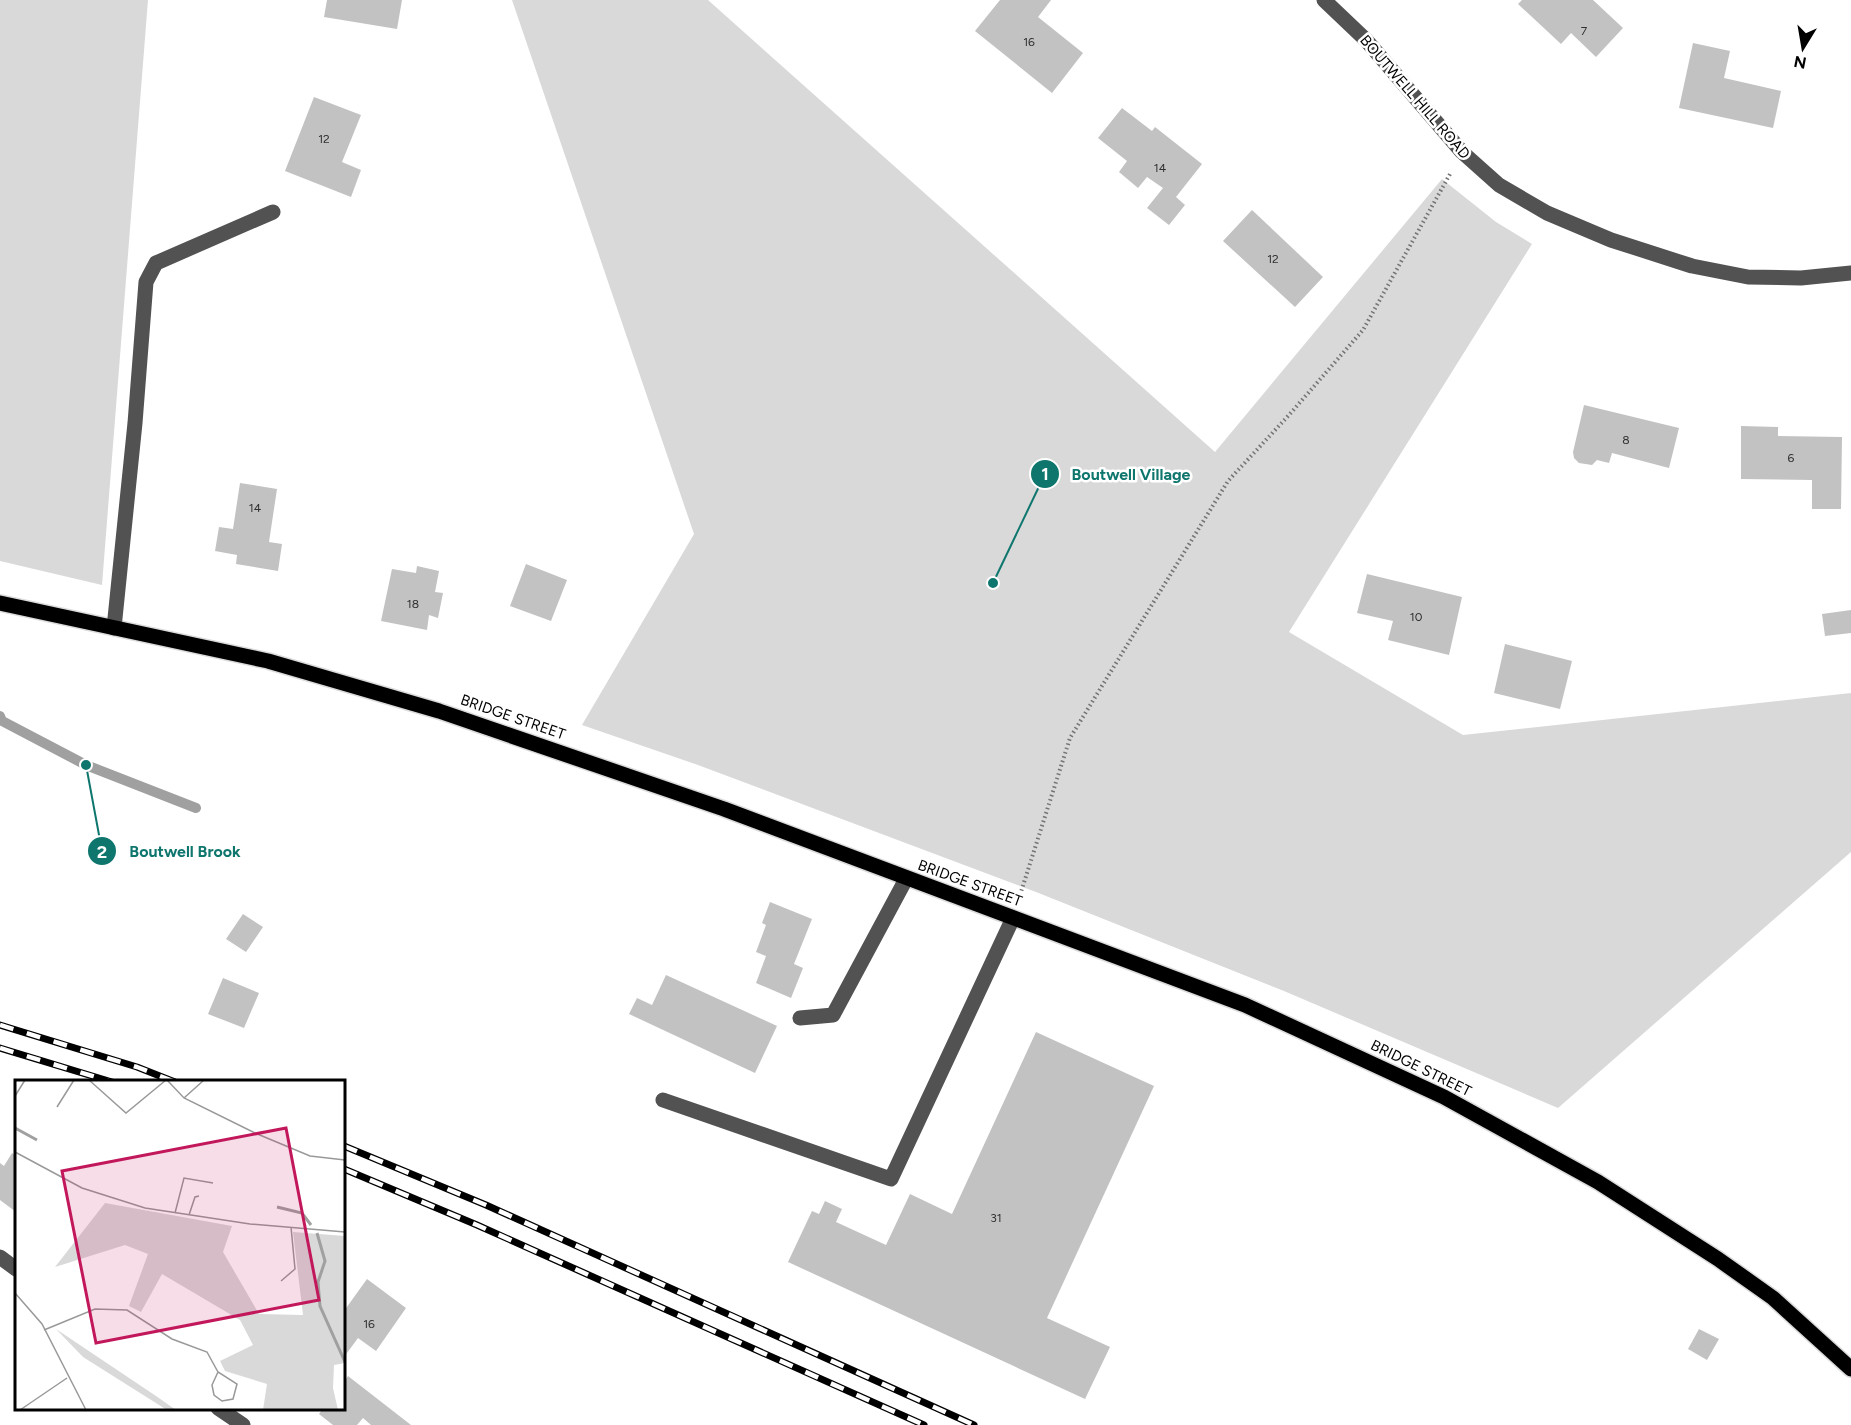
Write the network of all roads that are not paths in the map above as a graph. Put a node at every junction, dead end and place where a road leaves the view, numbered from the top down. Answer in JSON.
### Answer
{"nodes":[{"id":1,"x":1324,"y":0,"type":"edge"},
{"id":2,"x":273,"y":212,"type":"dead end"},
{"id":3,"x":1851,"y":273,"type":"edge"},
{"id":4,"x":0,"y":603,"type":"edge"},
{"id":5,"x":114,"y":628,"type":"junction"},
{"id":6,"x":906,"y":879,"type":"junction"},
{"id":7,"x":1013,"y":918,"type":"junction"},
{"id":8,"x":800,"y":1018,"type":"dead end"},
{"id":9,"x":663,"y":1100,"type":"dead end"},
{"id":10,"x":0,"y":1257,"type":"edge"},
{"id":11,"x":15,"y":1268,"type":"edge"},
{"id":12,"x":1851,"y":1369,"type":"edge"},
{"id":13,"x":221,"y":1410,"type":"edge"},
{"id":14,"x":243,"y":1425,"type":"edge"}],
"edges":[{"from":1,"to":3,"type":"street","name":"BOUTWELL HILL ROAD"},
{"from":2,"to":5,"type":"street"},
{"from":4,"to":5,"type":"main road","name":"BRIDGE STREET"},
{"from":5,"to":6,"type":"main road","name":"BRIDGE STREET"},
{"from":6,"to":7,"type":"main road","name":"BRIDGE STREET"},
{"from":6,"to":8,"type":"street"},
{"from":7,"to":9,"type":"street"},
{"from":7,"to":12,"type":"main road","name":"BRIDGE STREET"},
{"from":10,"to":11,"type":"street"},
{"from":13,"to":14,"type":"street"}]}
